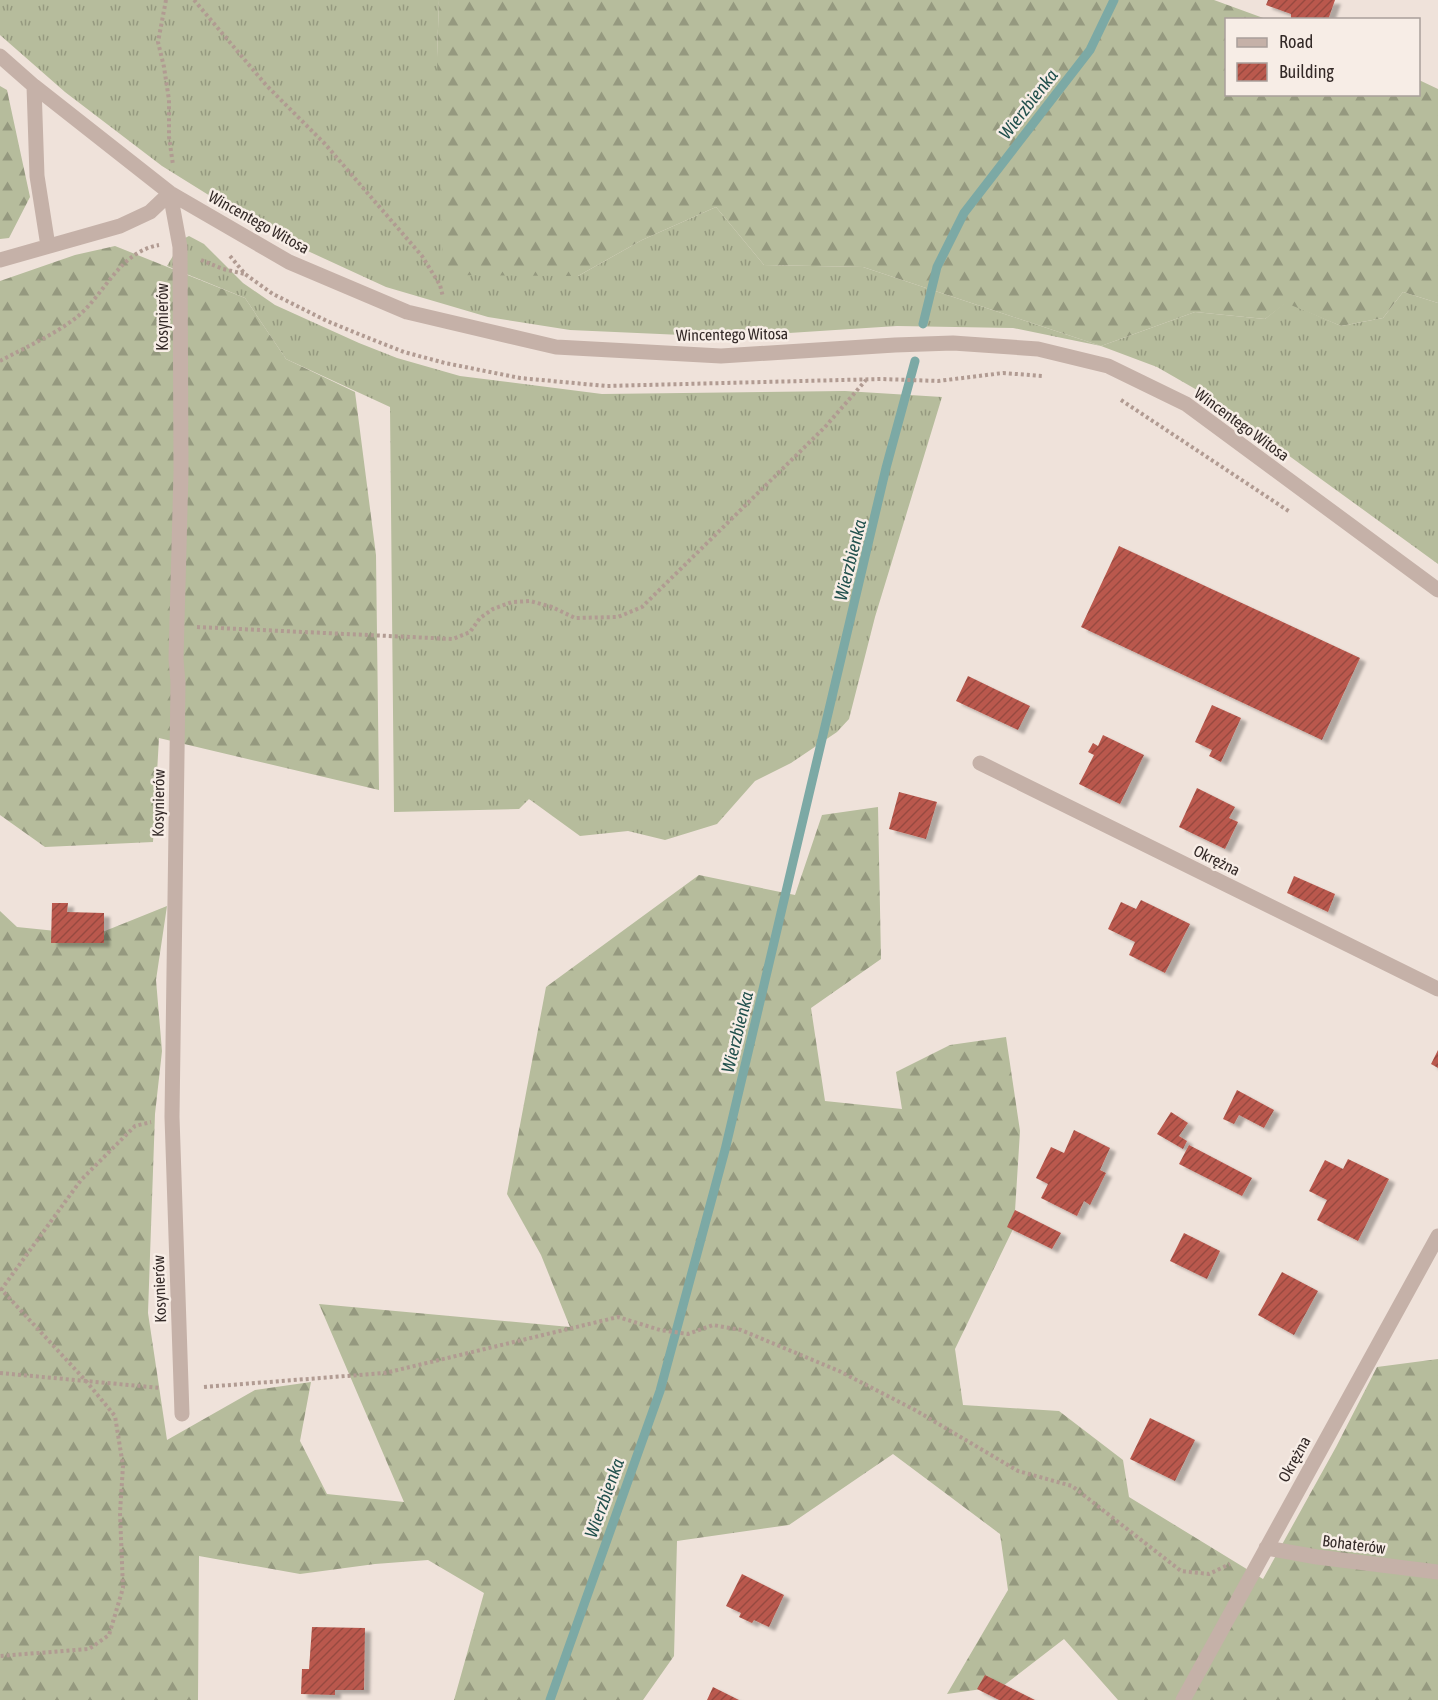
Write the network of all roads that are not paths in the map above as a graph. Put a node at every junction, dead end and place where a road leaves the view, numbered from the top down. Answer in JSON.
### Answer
{"nodes":[{"id":1,"x":0,"y":56,"type":"edge"},
{"id":2,"x":34,"y":86,"type":"junction"},
{"id":3,"x":174,"y":195,"type":"junction"},
{"id":4,"x":48,"y":246,"type":"junction"},
{"id":5,"x":0,"y":260,"type":"edge"},
{"id":6,"x":1438,"y":590,"type":"edge"},
{"id":7,"x":980,"y":763,"type":"dead end"},
{"id":8,"x":1438,"y":989,"type":"edge"},
{"id":9,"x":1438,"y":1236,"type":"edge"},
{"id":10,"x":182,"y":1414,"type":"dead end"},
{"id":11,"x":1266,"y":1548,"type":"junction"},
{"id":12,"x":1438,"y":1572,"type":"edge"},
{"id":13,"x":1182,"y":1700,"type":"edge"}],
"edges":[{"from":1,"to":2,"type":"street","name":"Wincentego Witosa"},
{"from":2,"to":3,"type":"street","name":"Wincentego Witosa"},
{"from":2,"to":4,"type":"street"},
{"from":3,"to":4,"type":"street"},
{"from":3,"to":6,"type":"street","name":"Wincentego Witosa"},
{"from":3,"to":10,"type":"street","name":"Kosynierów"},
{"from":4,"to":5,"type":"street"},
{"from":7,"to":8,"type":"street","name":"Okrężna"},
{"from":9,"to":11,"type":"street","name":"Okrężna"},
{"from":11,"to":12,"type":"street","name":"Bohaterów"},
{"from":11,"to":13,"type":"street","name":"Okrężna"}]}
